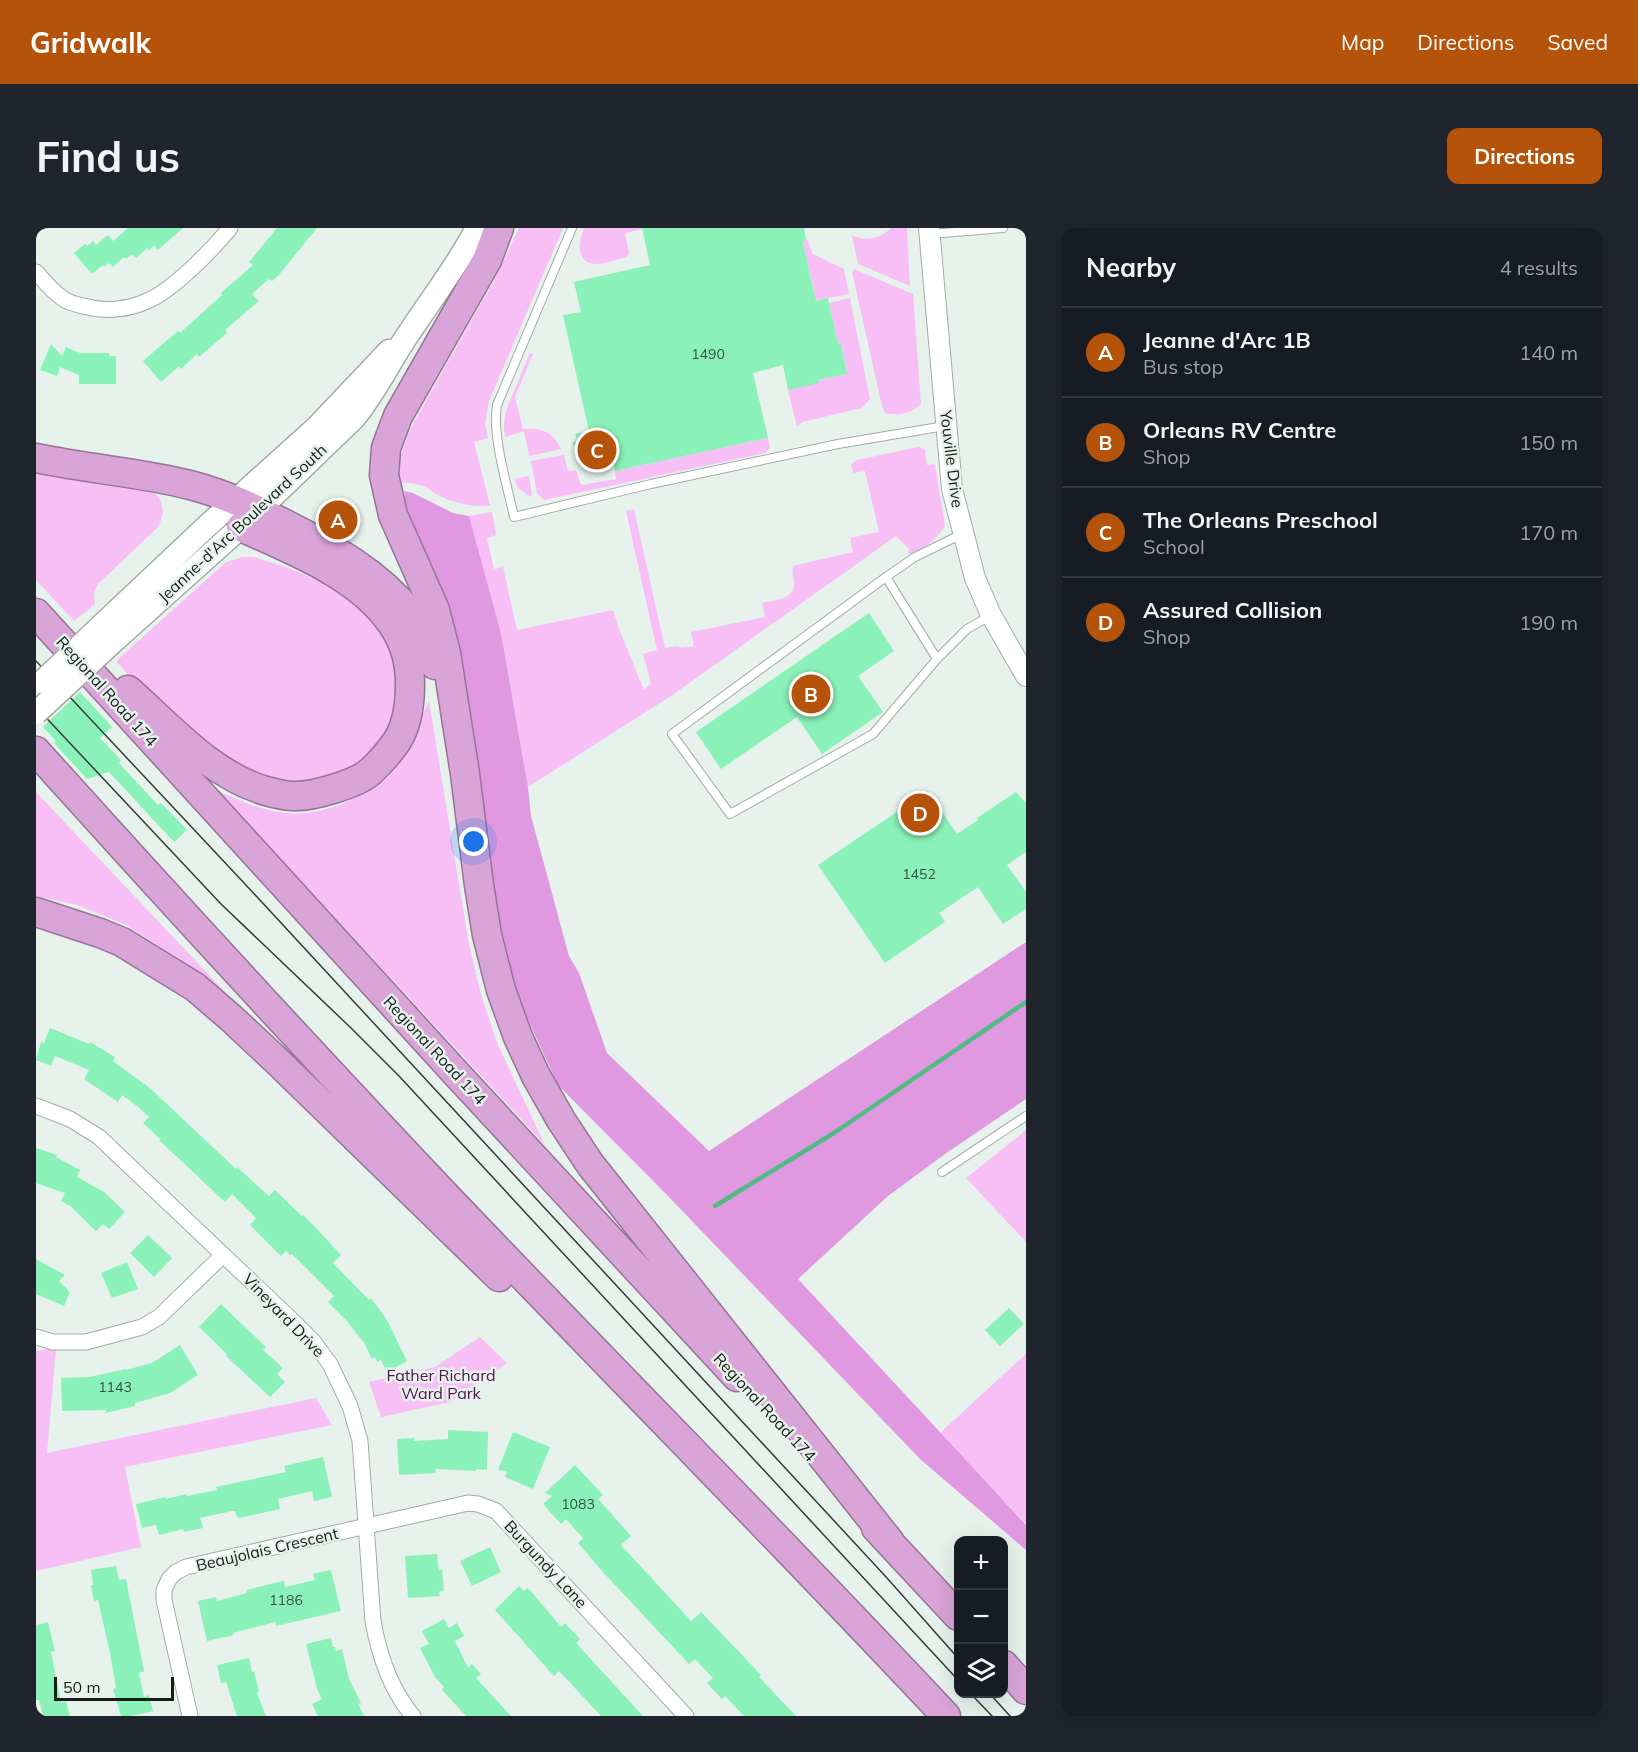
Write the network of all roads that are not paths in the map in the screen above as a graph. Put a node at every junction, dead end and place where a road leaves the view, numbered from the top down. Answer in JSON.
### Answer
{"nodes":[{"id":1,"x":230,"y":228,"type":"edge"},
{"id":2,"x":477,"y":228,"type":"edge"},
{"id":3,"x":499,"y":228,"type":"edge"},
{"id":4,"x":572,"y":228,"type":"edge"},
{"id":5,"x":1004,"y":228,"type":"edge"},
{"id":6,"x":929,"y":231,"type":"edge"},
{"id":7,"x":36,"y":272,"type":"edge"},
{"id":8,"x":947,"y":426,"type":"junction"},
{"id":9,"x":36,"y":458,"type":"edge"},
{"id":10,"x":246,"y":512,"type":"junction"},
{"id":11,"x":963,"y":534,"type":"junction"},
{"id":12,"x":886,"y":577,"type":"junction"},
{"id":13,"x":36,"y":601,"type":"edge"},
{"id":14,"x":36,"y":613,"type":"edge"},
{"id":15,"x":991,"y":615,"type":"junction"},
{"id":16,"x":937,"y":659,"type":"junction"},
{"id":17,"x":1026,"y":676,"type":"edge"},
{"id":18,"x":42,"y":688,"type":"edge"},
{"id":19,"x":36,"y":713,"type":"edge"},
{"id":20,"x":458,"y":729,"type":"junction"},
{"id":21,"x":36,"y":751,"type":"edge"},
{"id":22,"x":36,"y":764,"type":"edge"},
{"id":23,"x":169,"y":899,"type":"junction"},
{"id":24,"x":36,"y":912,"type":"edge"},
{"id":25,"x":36,"y":1106,"type":"edge"},
{"id":26,"x":1026,"y":1116,"type":"edge"},
{"id":27,"x":942,"y":1172,"type":"dead end"},
{"id":28,"x":223,"y":1255,"type":"junction"},
{"id":29,"x":36,"y":1337,"type":"edge"},
{"id":30,"x":366,"y":1527,"type":"junction"},
{"id":31,"x":890,"y":1542,"type":"junction"},
{"id":32,"x":954,"y":1612,"type":"edge"},
{"id":33,"x":1008,"y":1670,"type":"edge"},
{"id":34,"x":1026,"y":1690,"type":"edge"},
{"id":35,"x":190,"y":1716,"type":"edge"},
{"id":36,"x":412,"y":1716,"type":"edge"},
{"id":37,"x":686,"y":1716,"type":"edge"},
{"id":38,"x":946,"y":1716,"type":"edge"}],
"edges":[{"from":1,"to":7,"type":"street"},
{"from":2,"to":10,"type":"main road","name":"Jeanne-d'Arc Boulevard South"},
{"from":3,"to":20,"type":"highway"},
{"from":4,"to":8,"type":"lane"},
{"from":5,"to":6,"type":"lane"},
{"from":6,"to":8,"type":"street","name":"Youville Drive"},
{"from":8,"to":11,"type":"street","name":"Youville Drive"},
{"from":9,"to":10,"type":"highway"},
{"from":10,"to":13,"type":"highway"},
{"from":10,"to":18,"type":"main road","name":"Jeanne-d'Arc Boulevard South","bridge":true},
{"from":10,"to":20,"type":"highway"},
{"from":11,"to":12,"type":"lane"},
{"from":11,"to":15,"type":"street","name":"Youville Drive"},
{"from":12,"to":16,"type":"lane"},
{"from":12,"to":16,"type":"lane"},
{"from":14,"to":31,"type":"highway","name":"Regional Road 174"},
{"from":15,"to":16,"type":"lane"},
{"from":15,"to":17,"type":"street","name":"Youville Drive"},
{"from":18,"to":19,"type":"main road","name":"Jeanne-d'Arc Boulevard South","bridge":true},
{"from":20,"to":31,"type":"highway"},
{"from":21,"to":23,"type":"highway"},
{"from":22,"to":23,"type":"highway"},
{"from":23,"to":38,"type":"highway"},
{"from":24,"to":38,"type":"highway"},
{"from":25,"to":28,"type":"street","name":"Vineyard Drive"},
{"from":26,"to":27,"type":"lane"},
{"from":28,"to":29,"type":"street"},
{"from":28,"to":30,"type":"street","name":"Vineyard Drive"},
{"from":30,"to":35,"type":"street","name":"Beaujolais Crescent"},
{"from":30,"to":36,"type":"street","name":"Vineyard Drive"},
{"from":30,"to":37,"type":"street","name":"Burgundy Lane"},
{"from":31,"to":32,"type":"highway","name":"Regional Road 174"},
{"from":33,"to":34,"type":"highway"}]}
